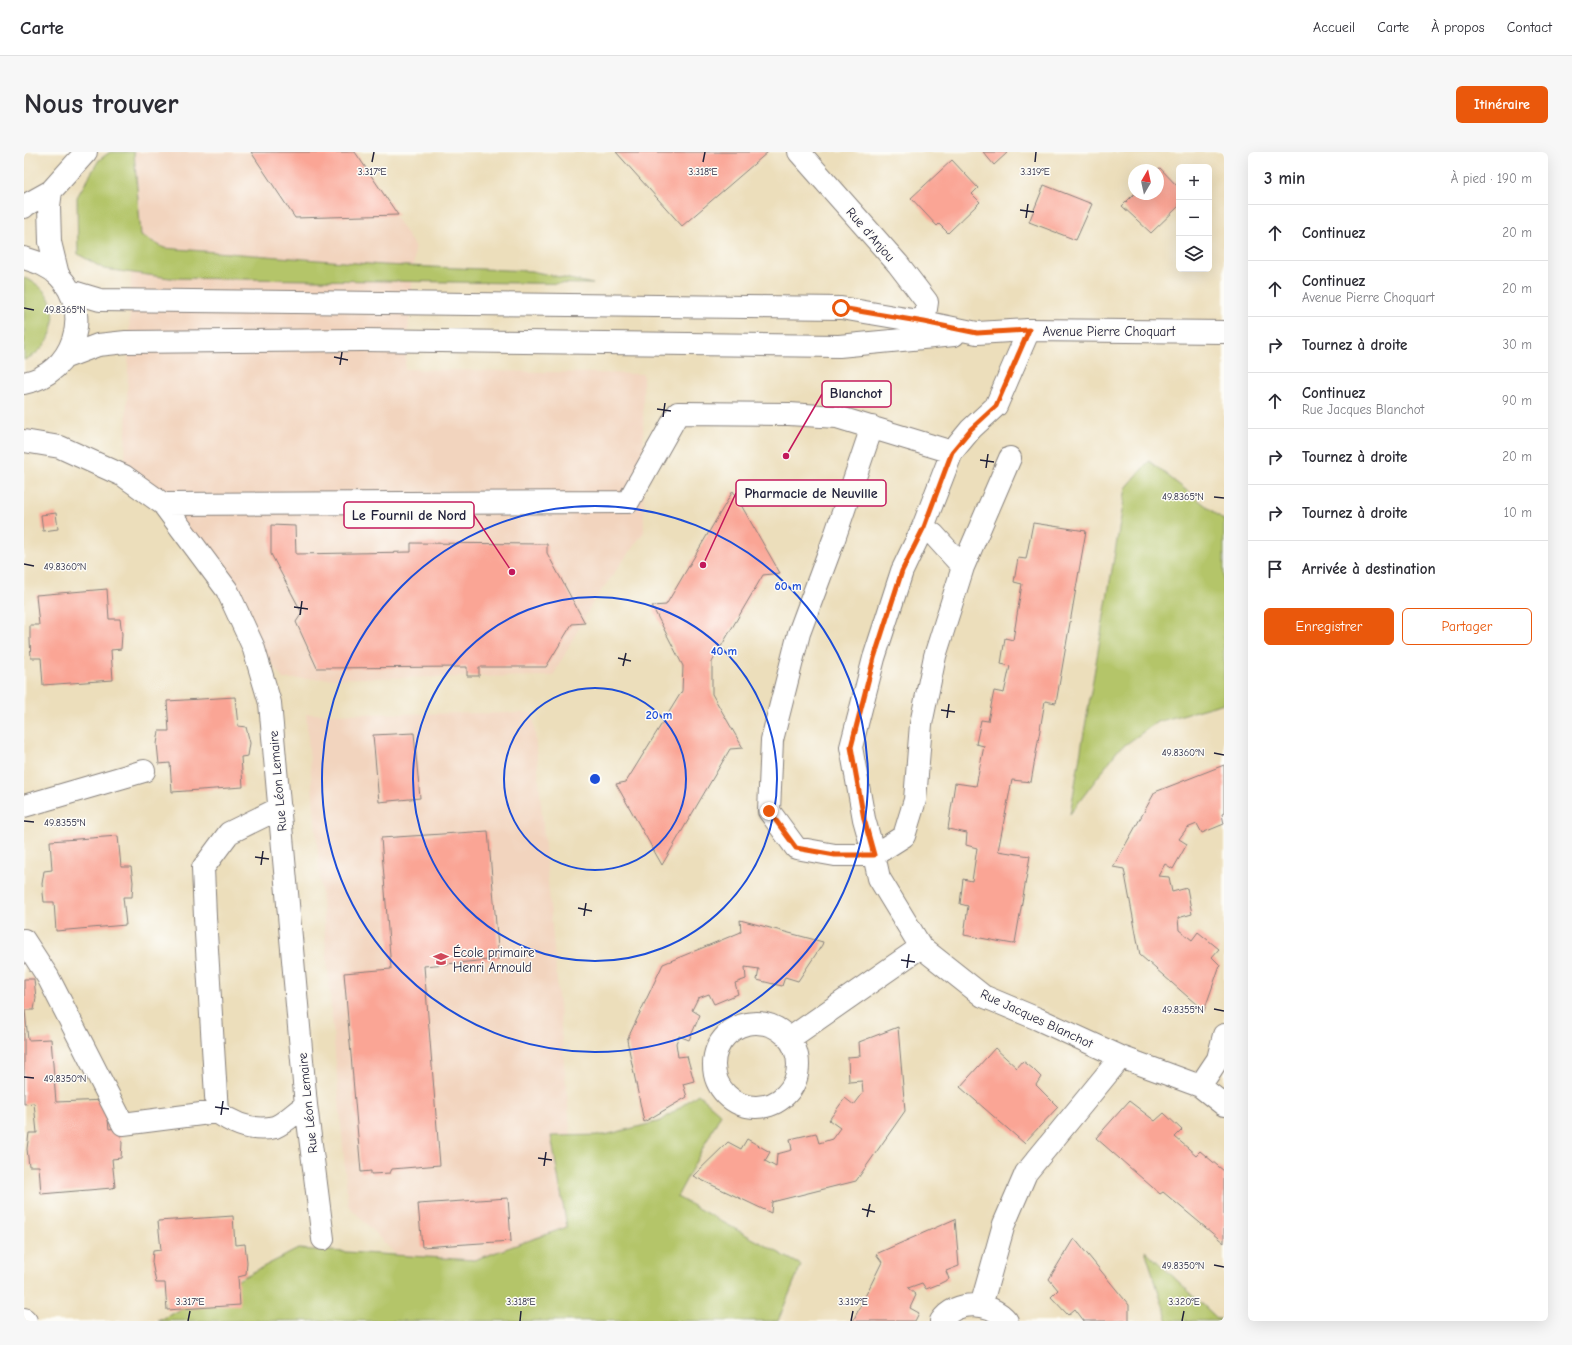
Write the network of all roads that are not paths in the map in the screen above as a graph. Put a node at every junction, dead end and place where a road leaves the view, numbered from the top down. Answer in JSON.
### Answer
{"nodes":[{"id":1,"x":86,"y":152,"type":"edge"},
{"id":2,"x":805,"y":153,"type":"edge"},
{"id":3,"x":51,"y":191,"type":"junction"},
{"id":4,"x":24,"y":208,"type":"edge"},
{"id":5,"x":24,"y":258,"type":"edge"},
{"id":6,"x":64,"y":283,"type":"junction"},
{"id":7,"x":924,"y":322,"type":"junction"},
{"id":8,"x":1029,"y":330,"type":"junction"},
{"id":9,"x":1224,"y":332,"type":"edge"},
{"id":10,"x":977,"y":333,"type":"junction"},
{"id":11,"x":66,"y":357,"type":"junction"},
{"id":12,"x":28,"y":386,"type":"edge"},
{"id":13,"x":872,"y":427,"type":"junction"},
{"id":14,"x":24,"y":441,"type":"edge"},
{"id":15,"x":952,"y":452,"type":"junction"},
{"id":16,"x":1010,"y":458,"type":"dead end"},
{"id":17,"x":163,"y":504,"type":"junction"},
{"id":18,"x":924,"y":527,"type":"junction"},
{"id":19,"x":963,"y":567,"type":"junction"},
{"id":20,"x":144,"y":771,"type":"dead end"},
{"id":21,"x":25,"y":801,"type":"edge"},
{"id":22,"x":280,"y":808,"type":"junction"},
{"id":23,"x":874,"y":855,"type":"junction"},
{"id":24,"x":24,"y":940,"type":"edge"},
{"id":25,"x":921,"y":947,"type":"junction"},
{"id":26,"x":1224,"y":1035,"type":"edge"},
{"id":27,"x":789,"y":1039,"type":"dead end"},
{"id":28,"x":1121,"y":1057,"type":"junction"},
{"id":29,"x":1200,"y":1086,"type":"junction"},
{"id":30,"x":306,"y":1105,"type":"junction"},
{"id":31,"x":1224,"y":1106,"type":"edge"},
{"id":32,"x":217,"y":1112,"type":"junction"},
{"id":33,"x":323,"y":1239,"type":"dead end"},
{"id":34,"x":981,"y":1306,"type":"junction"},
{"id":35,"x":941,"y":1321,"type":"edge"},
{"id":36,"x":1007,"y":1321,"type":"edge"}],
"edges":[{"from":1,"to":3,"type":"street"},
{"from":2,"to":7,"type":"street","name":"Rue d'Anjou"},
{"from":3,"to":4,"type":"street"},
{"from":3,"to":6,"type":"street"},
{"from":5,"to":6,"type":"street","name":"Avenue Pierre Choquart"},
{"from":6,"to":7,"type":"street","name":"Avenue Pierre Choquart"},
{"from":6,"to":11,"type":"street"},
{"from":7,"to":10,"type":"street","name":"Avenue Pierre Choquart"},
{"from":8,"to":9,"type":"street","name":"Avenue Pierre Choquart"},
{"from":8,"to":10,"type":"street","name":"Avenue Pierre Choquart"},
{"from":8,"to":15,"type":"street","name":"Rue Jacques Blanchot"},
{"from":10,"to":11,"type":"street"},
{"from":11,"to":12,"type":"street"},
{"from":13,"to":15,"type":"street"},
{"from":13,"to":17,"type":"street"},
{"from":13,"to":23,"type":"street"},
{"from":14,"to":17,"type":"street","name":"Rue Léon Lemaire"},
{"from":15,"to":18,"type":"street","name":"Rue Jacques Blanchot"},
{"from":16,"to":19,"type":"street"},
{"from":17,"to":22,"type":"street","name":"Rue Léon Lemaire"},
{"from":18,"to":19,"type":"street"},
{"from":18,"to":23,"type":"street","name":"Rue Jacques Blanchot"},
{"from":19,"to":23,"type":"street"},
{"from":20,"to":21,"type":"street"},
{"from":22,"to":30,"type":"street","name":"Rue Léon Lemaire"},
{"from":22,"to":32,"type":"street"},
{"from":23,"to":25,"type":"street","name":"Rue Jacques Blanchot"},
{"from":24,"to":32,"type":"street"},
{"from":25,"to":27,"type":"street"},
{"from":25,"to":28,"type":"street","name":"Rue Jacques Blanchot"},
{"from":26,"to":29,"type":"street"},
{"from":28,"to":29,"type":"street","name":"Rue Jacques Blanchot"},
{"from":28,"to":34,"type":"street"},
{"from":29,"to":31,"type":"street","name":"Rue Jacques Blanchot"},
{"from":30,"to":32,"type":"street"},
{"from":30,"to":33,"type":"street","name":"Rue Léon Lemaire"},
{"from":34,"to":35,"type":"street"},
{"from":34,"to":36,"type":"street"}]}
